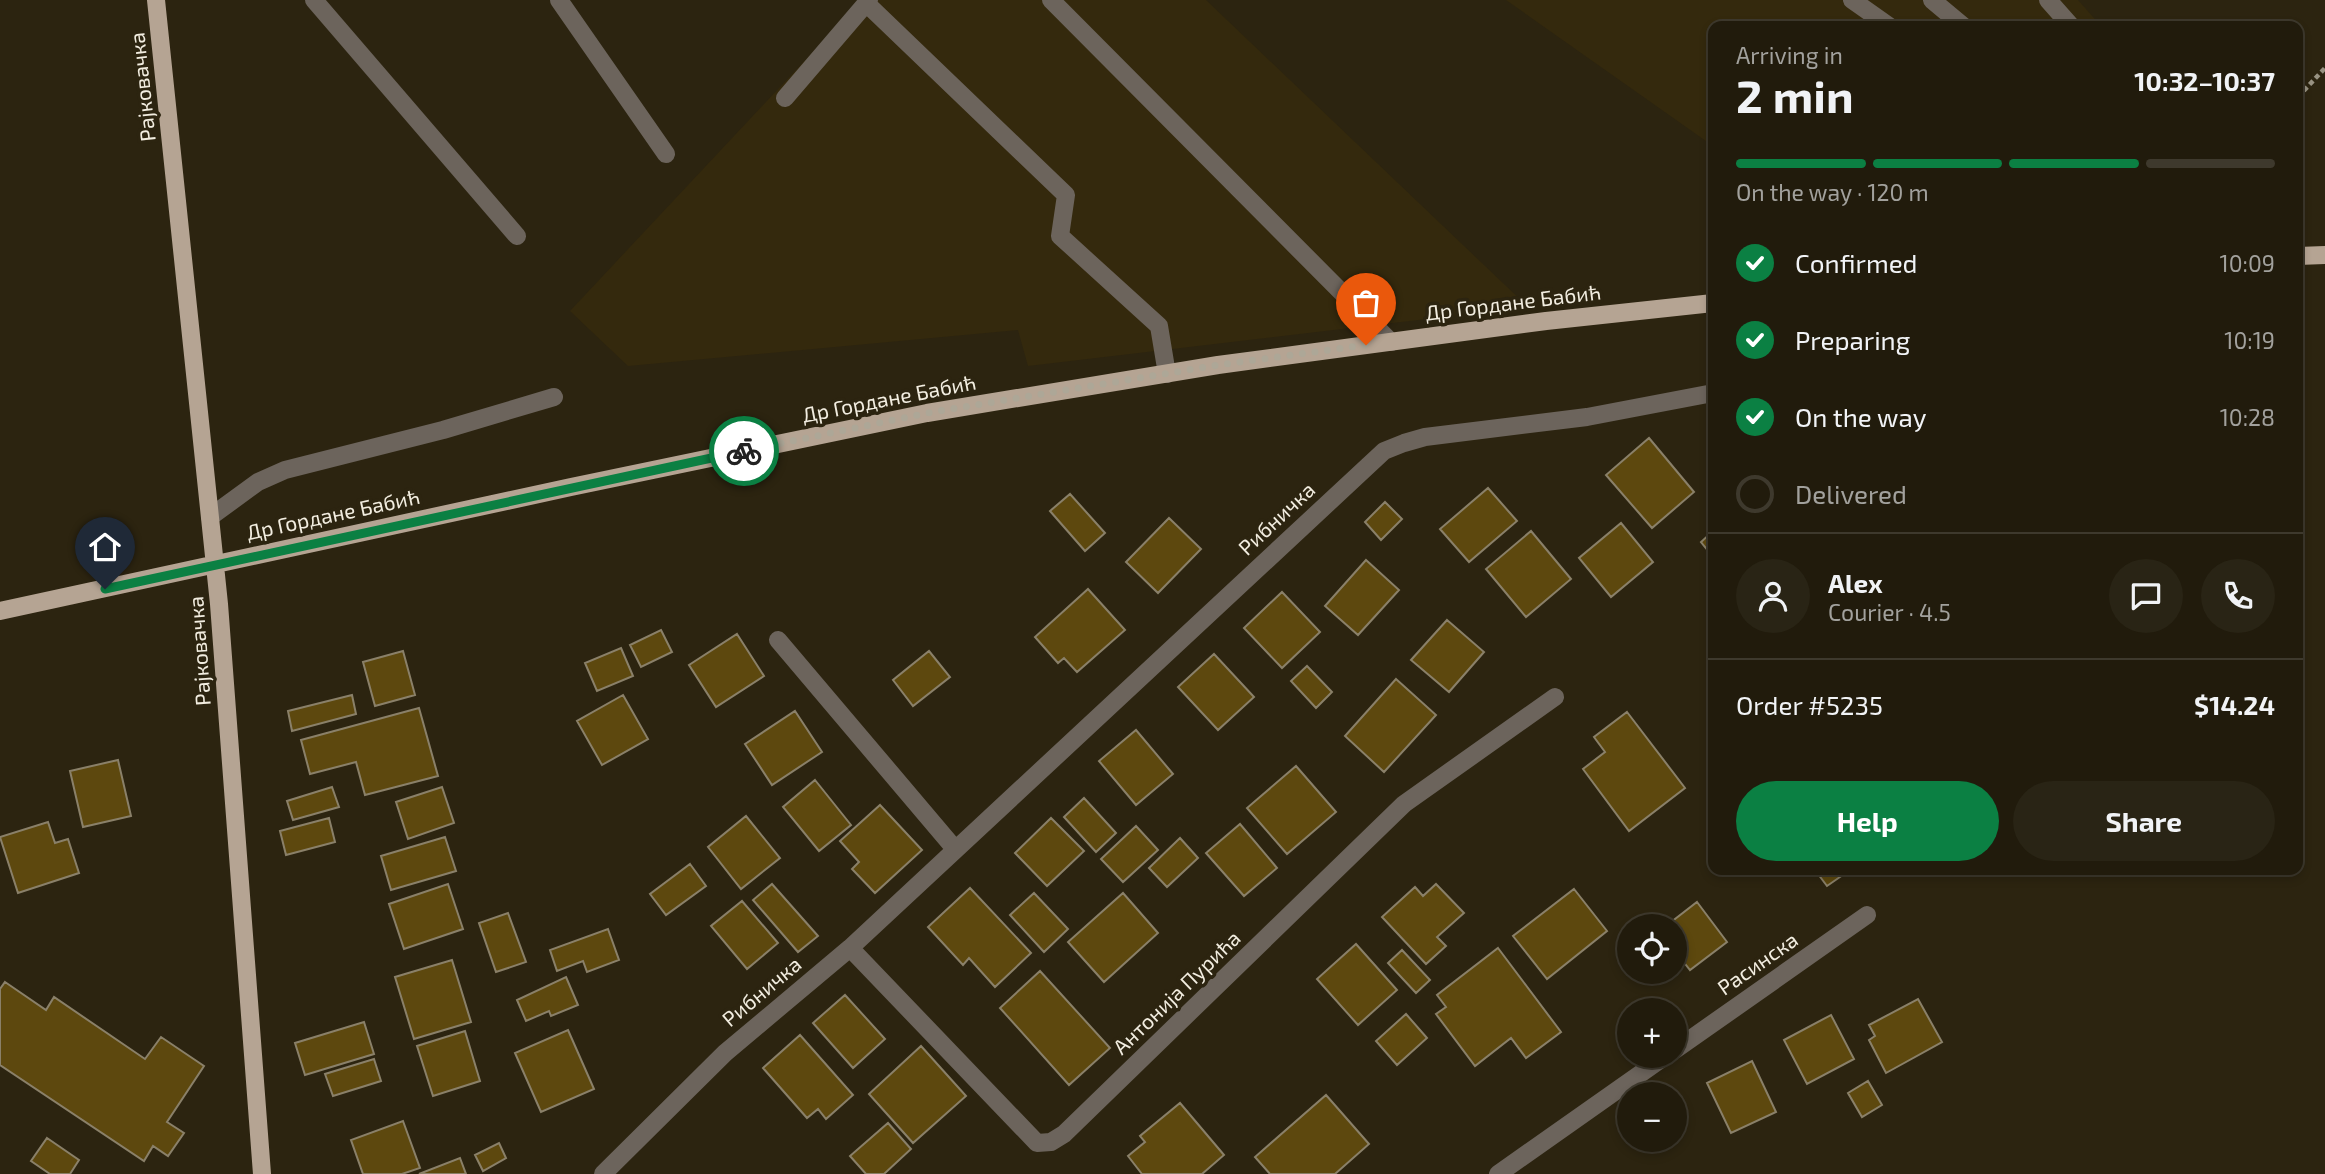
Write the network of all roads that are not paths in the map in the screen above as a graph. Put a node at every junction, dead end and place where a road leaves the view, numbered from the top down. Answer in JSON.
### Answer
{"nodes":[{"id":1,"x":156,"y":0,"type":"edge"},
{"id":2,"x":314,"y":0,"type":"edge"},
{"id":3,"x":559,"y":0,"type":"edge"},
{"id":4,"x":1051,"y":0,"type":"edge"},
{"id":5,"x":1852,"y":0,"type":"edge"},
{"id":6,"x":1931,"y":0,"type":"edge"},
{"id":7,"x":2048,"y":0,"type":"edge"},
{"id":8,"x":868,"y":1,"type":"edge"},
{"id":9,"x":1882,"y":21,"type":"edge"},
{"id":10,"x":1957,"y":21,"type":"edge"},
{"id":11,"x":2067,"y":21,"type":"edge"},
{"id":12,"x":785,"y":98,"type":"dead end"},
{"id":13,"x":666,"y":154,"type":"dead end"},
{"id":14,"x":517,"y":236,"type":"dead end"},
{"id":15,"x":2303,"y":256,"type":"edge"},
{"id":16,"x":2325,"y":256,"type":"edge"},
{"id":17,"x":1708,"y":304,"type":"edge"},
{"id":18,"x":1391,"y":342,"type":"junction"},
{"id":19,"x":1167,"y":374,"type":"junction"},
{"id":20,"x":1708,"y":394,"type":"edge"},
{"id":21,"x":554,"y":397,"type":"dead end"},
{"id":22,"x":210,"y":517,"type":"junction"},
{"id":23,"x":0,"y":611,"type":"edge"},
{"id":24,"x":778,"y":640,"type":"dead end"},
{"id":25,"x":1555,"y":697,"type":"dead end"},
{"id":26,"x":955,"y":849,"type":"junction"},
{"id":27,"x":1867,"y":915,"type":"dead end"},
{"id":28,"x":850,"y":948,"type":"junction"},
{"id":29,"x":1687,"y":1042,"type":"edge"},
{"id":30,"x":1649,"y":1068,"type":"edge"},
{"id":31,"x":262,"y":1174,"type":"edge"},
{"id":32,"x":603,"y":1174,"type":"edge"},
{"id":33,"x":1498,"y":1174,"type":"edge"}],
"edges":[{"from":1,"to":22,"type":"main road","name":"Рајковачка"},
{"from":2,"to":14,"type":"street"},
{"from":3,"to":13,"type":"street"},
{"from":4,"to":18,"type":"street"},
{"from":5,"to":9,"type":"street"},
{"from":6,"to":10,"type":"street"},
{"from":7,"to":11,"type":"street"},
{"from":8,"to":12,"type":"street"},
{"from":8,"to":19,"type":"street"},
{"from":15,"to":16,"type":"main road"},
{"from":17,"to":18,"type":"main road","name":"Др Гордане Бабић"},
{"from":18,"to":19,"type":"main road","name":"Др Гордане Бабић"},
{"from":19,"to":23,"type":"main road","name":"Др Гордане Бабић"},
{"from":20,"to":26,"type":"street","name":"Рибничка"},
{"from":21,"to":22,"type":"street"},
{"from":22,"to":31,"type":"main road","name":"Рајковачка"},
{"from":24,"to":26,"type":"street"},
{"from":25,"to":28,"type":"street","name":"Антонија Пурића"},
{"from":26,"to":28,"type":"street","name":"Рибничка"},
{"from":27,"to":29,"type":"street","name":"Расинска"},
{"from":28,"to":32,"type":"street","name":"Рибничка"},
{"from":30,"to":33,"type":"street"}]}
